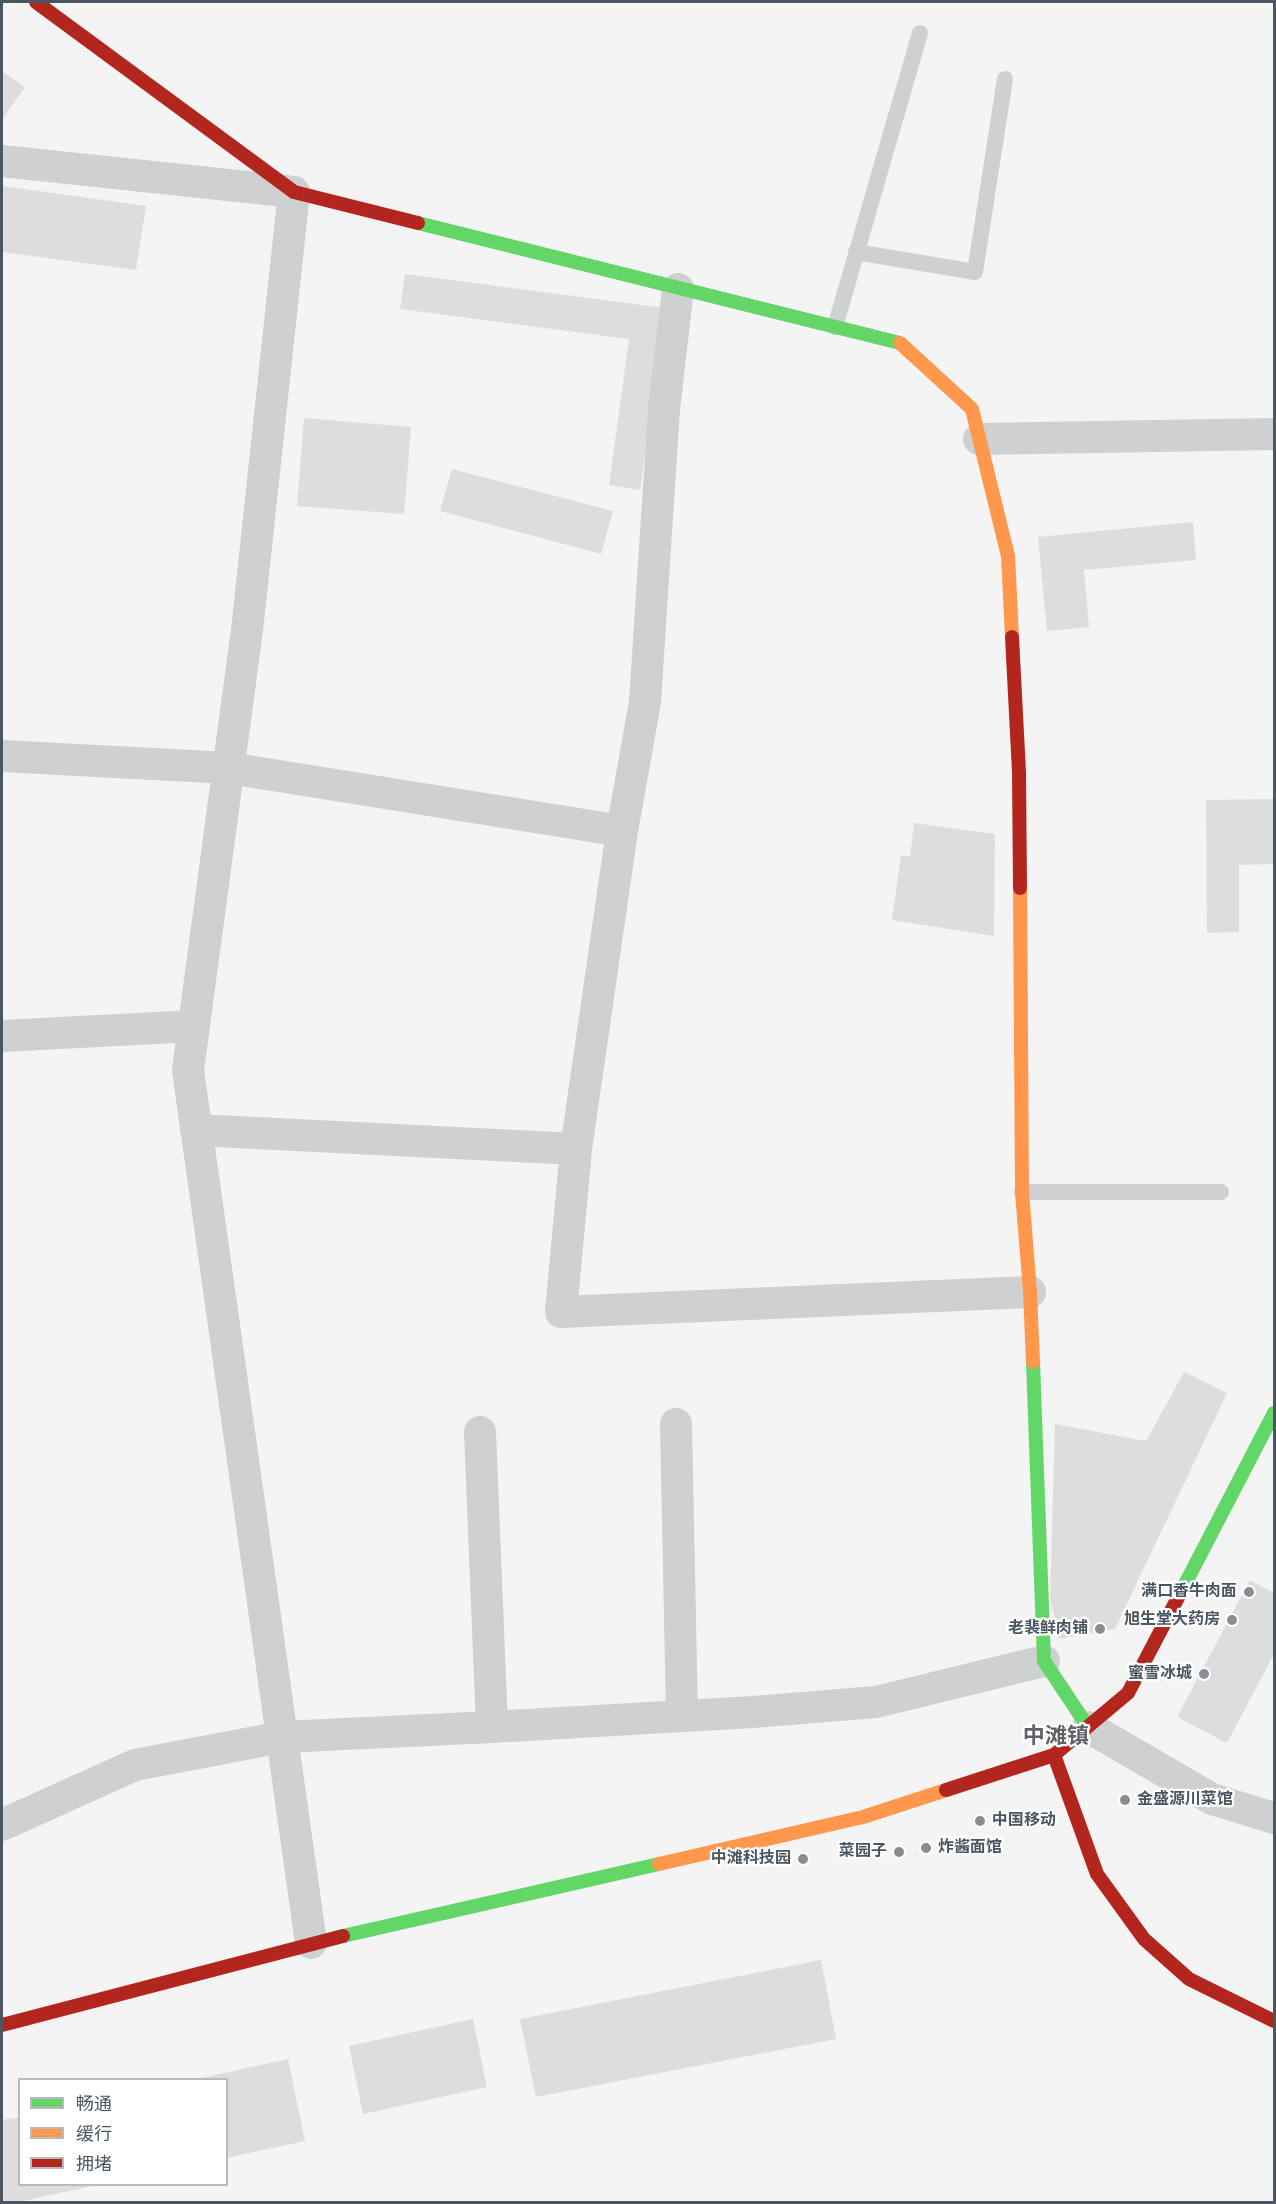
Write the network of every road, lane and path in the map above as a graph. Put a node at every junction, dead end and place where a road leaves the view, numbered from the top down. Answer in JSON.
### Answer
{"nodes":[{"id":1,"x":36,"y":2,"type":"edge"},
{"id":2,"x":920,"y":33,"type":"dead end"},
{"id":3,"x":1005,"y":80,"type":"dead end"},
{"id":4,"x":2,"y":161,"type":"edge"},
{"id":5,"x":294,"y":192,"type":"junction"},
{"id":6,"x":856,"y":252,"type":"junction"},
{"id":7,"x":678,"y":289,"type":"junction"},
{"id":8,"x":834,"y":327,"type":"junction"},
{"id":9,"x":1275,"y":434,"type":"edge"},
{"id":10,"x":979,"y":439,"type":"junction"},
{"id":11,"x":2,"y":756,"type":"edge"},
{"id":12,"x":229,"y":768,"type":"junction"},
{"id":13,"x":622,"y":831,"type":"junction"},
{"id":14,"x":194,"y":1026,"type":"junction"},
{"id":15,"x":2,"y":1036,"type":"edge"},
{"id":16,"x":196,"y":1130,"type":"junction"},
{"id":17,"x":576,"y":1149,"type":"junction"},
{"id":18,"x":1022,"y":1192,"type":"junction"},
{"id":19,"x":1221,"y":1192,"type":"dead end"},
{"id":20,"x":1030,"y":1292,"type":"junction"},
{"id":21,"x":1275,"y":1413,"type":"edge"},
{"id":22,"x":676,"y":1424,"type":"dead end"},
{"id":23,"x":480,"y":1432,"type":"dead end"},
{"id":24,"x":1044,"y":1661,"type":"junction"},
{"id":25,"x":682,"y":1716,"type":"junction"},
{"id":26,"x":492,"y":1727,"type":"junction"},
{"id":27,"x":1088,"y":1727,"type":"junction"},
{"id":28,"x":282,"y":1737,"type":"junction"},
{"id":29,"x":1054,"y":1755,"type":"junction"},
{"id":30,"x":1275,"y":1818,"type":"edge"},
{"id":31,"x":2,"y":1826,"type":"edge"},
{"id":32,"x":311,"y":1943,"type":"junction"},
{"id":33,"x":1275,"y":2021,"type":"edge"},
{"id":34,"x":2,"y":2025,"type":"edge"}],
"edges":[{"from":1,"to":5,"type":"street"},
{"from":2,"to":6,"type":"lane"},
{"from":3,"to":6,"type":"lane"},
{"from":4,"to":5,"type":"street"},
{"from":5,"to":7,"type":"street"},
{"from":5,"to":12,"type":"street"},
{"from":6,"to":8,"type":"lane"},
{"from":7,"to":8,"type":"street"},
{"from":7,"to":13,"type":"street"},
{"from":8,"to":10,"type":"street"},
{"from":9,"to":10,"type":"street"},
{"from":10,"to":18,"type":"street"},
{"from":11,"to":12,"type":"street"},
{"from":12,"to":13,"type":"street"},
{"from":12,"to":14,"type":"street"},
{"from":13,"to":17,"type":"street"},
{"from":14,"to":15,"type":"street"},
{"from":14,"to":16,"type":"street"},
{"from":16,"to":17,"type":"street"},
{"from":16,"to":28,"type":"street"},
{"from":17,"to":20,"type":"street"},
{"from":18,"to":19,"type":"lane"},
{"from":18,"to":20,"type":"street"},
{"from":20,"to":24,"type":"street"},
{"from":21,"to":27,"type":"street"},
{"from":22,"to":25,"type":"street"},
{"from":23,"to":26,"type":"street"},
{"from":24,"to":25,"type":"street"},
{"from":24,"to":27,"type":"street"},
{"from":25,"to":26,"type":"street"},
{"from":26,"to":28,"type":"street"},
{"from":27,"to":29,"type":"street"},
{"from":27,"to":30,"type":"street"},
{"from":28,"to":31,"type":"street"},
{"from":28,"to":32,"type":"street"},
{"from":29,"to":32,"type":"street"},
{"from":29,"to":33,"type":"street"},
{"from":32,"to":34,"type":"street"}]}
